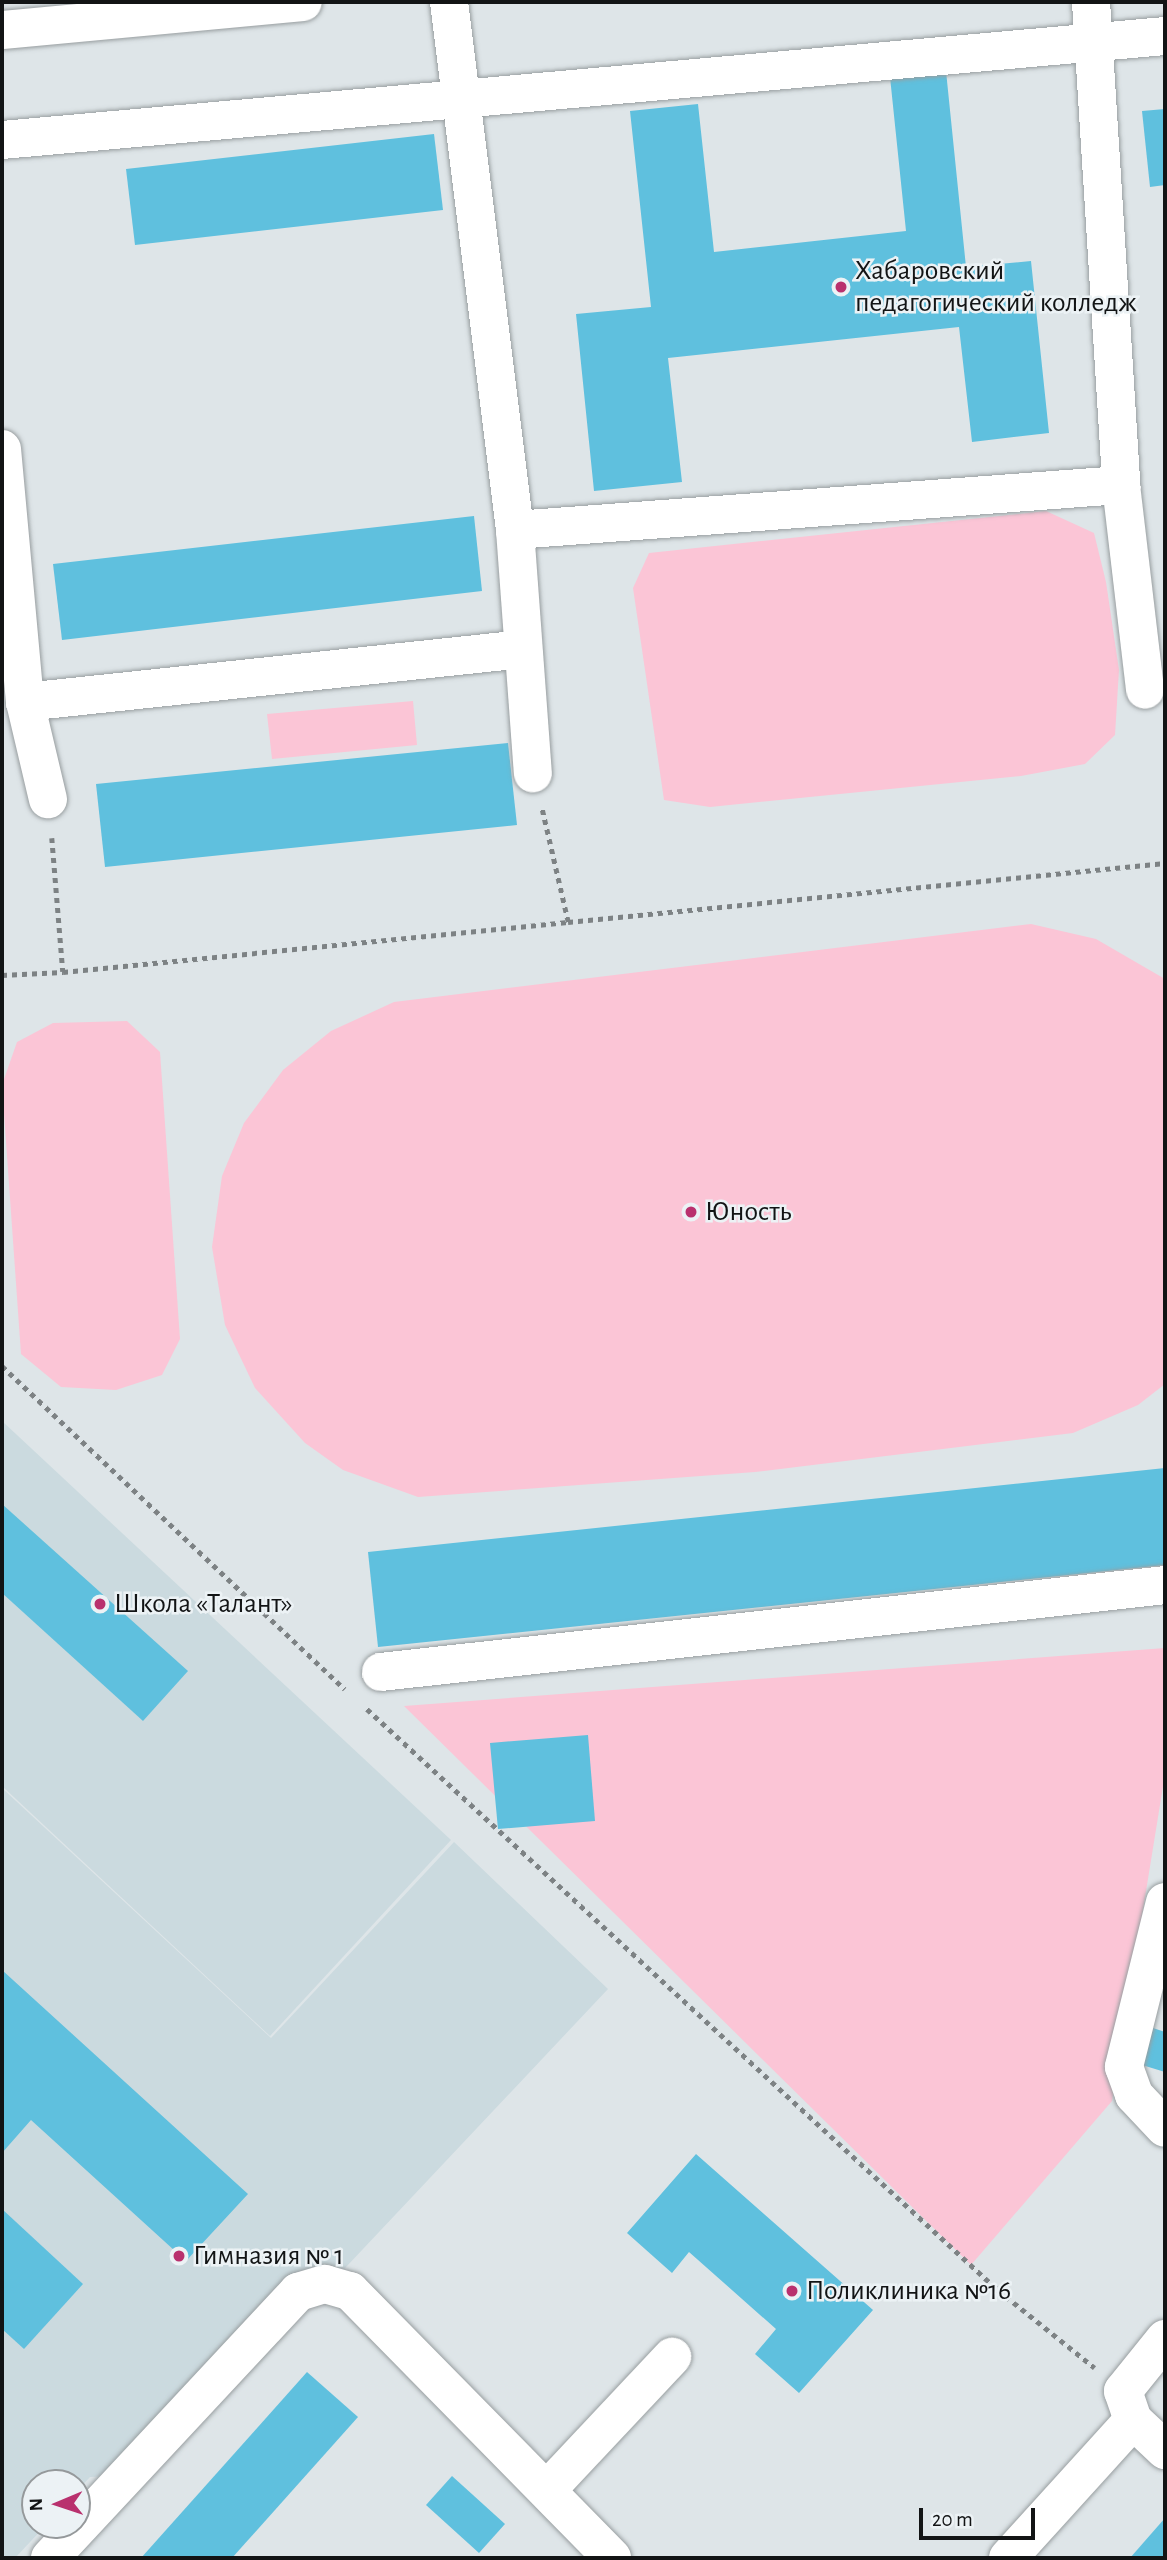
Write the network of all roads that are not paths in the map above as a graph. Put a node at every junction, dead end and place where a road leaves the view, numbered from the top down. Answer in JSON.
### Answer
{"nodes":[{"id":1,"x":303,"y":2,"type":"edge"},
{"id":2,"x":449,"y":2,"type":"edge"},
{"id":3,"x":1091,"y":2,"type":"edge"},
{"id":4,"x":2,"y":30,"type":"edge"},
{"id":5,"x":1165,"y":36,"type":"edge"},
{"id":6,"x":1095,"y":44,"type":"junction"},
{"id":7,"x":459,"y":99,"type":"junction"},
{"id":8,"x":2,"y":140,"type":"edge"},
{"id":9,"x":2,"y":449,"type":"edge"},
{"id":10,"x":1121,"y":485,"type":"junction"},
{"id":11,"x":515,"y":530,"type":"junction"},
{"id":12,"x":1151,"y":627,"type":"edge"},
{"id":13,"x":523,"y":649,"type":"junction"},
{"id":14,"x":1145,"y":690,"type":"dead end"},
{"id":15,"x":25,"y":702,"type":"junction"},
{"id":16,"x":533,"y":773,"type":"road end"},
{"id":17,"x":48,"y":799,"type":"road end"},
{"id":18,"x":1165,"y":1585,"type":"edge"},
{"id":19,"x":367,"y":1684,"type":"road end"},
{"id":20,"x":1165,"y":1902,"type":"edge"},
{"id":21,"x":1165,"y":2128,"type":"edge"},
{"id":22,"x":1165,"y":2339,"type":"edge"},
{"id":23,"x":672,"y":2357,"type":"dead end"},
{"id":24,"x":1128,"y":2405,"type":"junction"},
{"id":25,"x":1165,"y":2450,"type":"edge"},
{"id":26,"x":548,"y":2490,"type":"junction"},
{"id":27,"x":50,"y":2558,"type":"edge"},
{"id":28,"x":612,"y":2558,"type":"edge"},
{"id":29,"x":1008,"y":2558,"type":"edge"}],
"edges":[{"from":1,"to":4,"type":"lane"},
{"from":2,"to":7,"type":"lane"},
{"from":3,"to":6,"type":"lane"},
{"from":5,"to":6,"type":"lane"},
{"from":6,"to":7,"type":"lane"},
{"from":6,"to":10,"type":"lane"},
{"from":7,"to":8,"type":"lane"},
{"from":7,"to":11,"type":"lane"},
{"from":9,"to":15,"type":"lane"},
{"from":10,"to":11,"type":"lane"},
{"from":10,"to":12,"type":"lane"},
{"from":11,"to":13,"type":"lane"},
{"from":12,"to":14,"type":"lane"},
{"from":13,"to":15,"type":"lane"},
{"from":13,"to":16,"type":"lane"},
{"from":15,"to":17,"type":"lane"},
{"from":18,"to":19,"type":"lane"},
{"from":20,"to":21,"type":"lane"},
{"from":22,"to":24,"type":"lane"},
{"from":23,"to":26,"type":"lane"},
{"from":24,"to":25,"type":"lane"},
{"from":24,"to":29,"type":"lane"},
{"from":26,"to":27,"type":"lane"},
{"from":26,"to":28,"type":"lane"}]}
